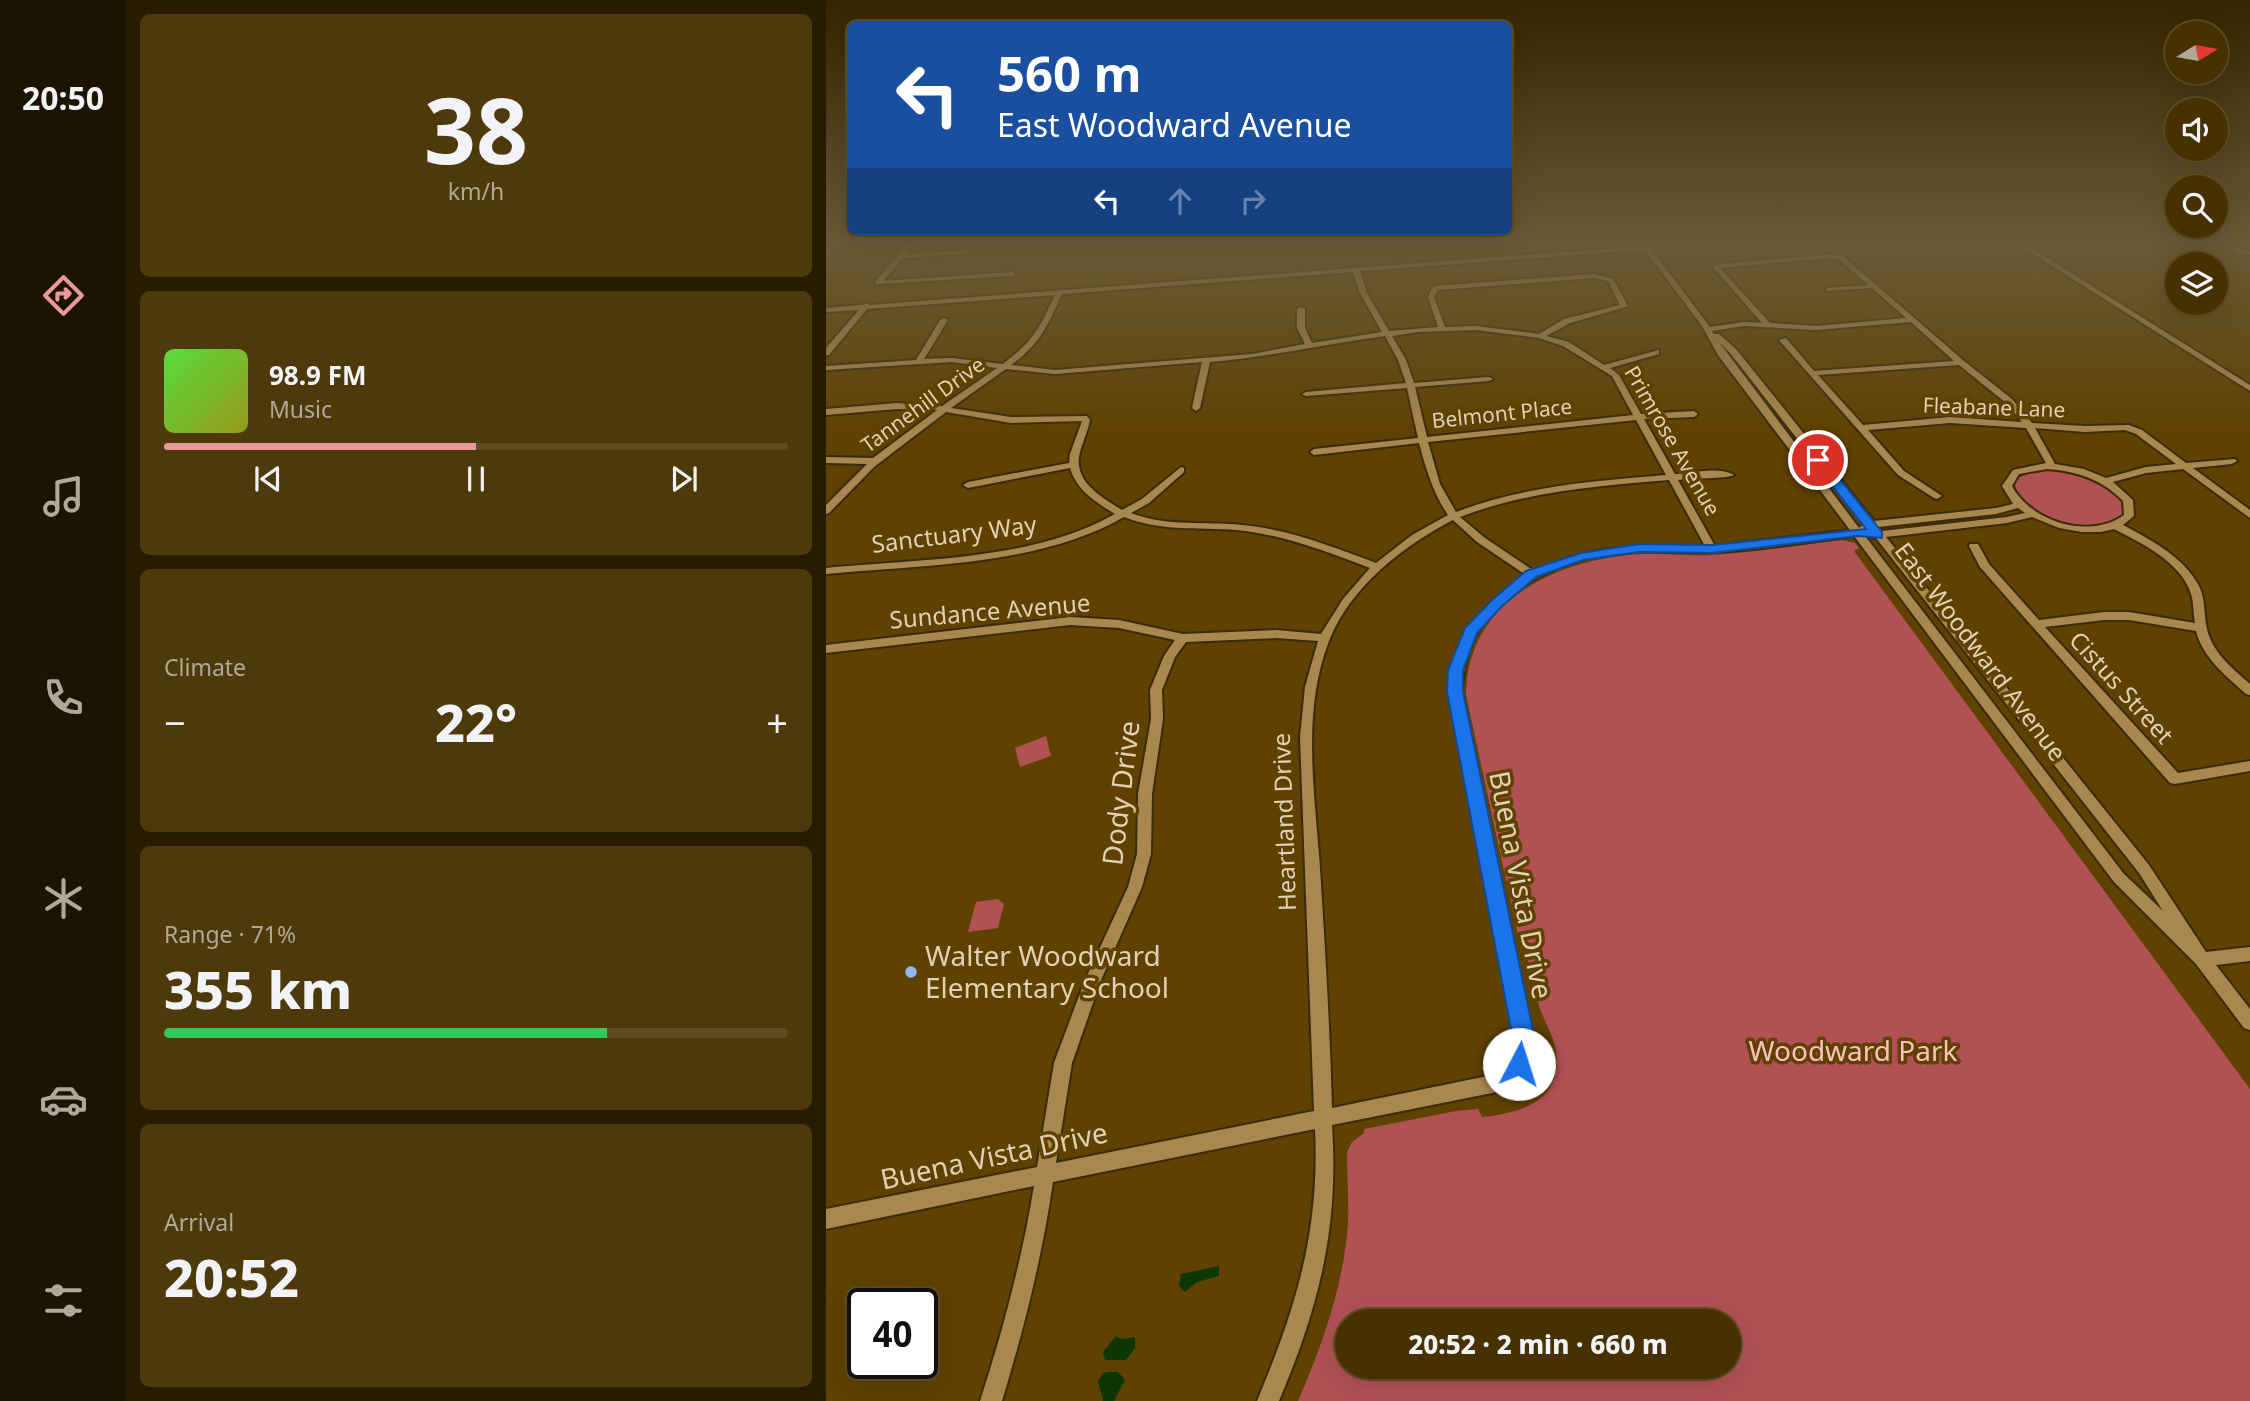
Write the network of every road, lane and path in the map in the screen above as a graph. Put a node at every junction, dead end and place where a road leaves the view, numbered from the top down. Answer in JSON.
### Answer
{"nodes":[{"id":1,"x":863,"y":307,"type":"edge"},
{"id":2,"x":1054,"y":307,"type":"edge"},
{"id":3,"x":1373,"y":307,"type":"edge"},
{"id":4,"x":1435,"y":307,"type":"edge"},
{"id":5,"x":1616,"y":307,"type":"edge"},
{"id":6,"x":1692,"y":307,"type":"edge"},
{"id":7,"x":1753,"y":307,"type":"edge"},
{"id":8,"x":1898,"y":307,"type":"edge"},
{"id":9,"x":2121,"y":307,"type":"edge"},
{"id":10,"x":1301,"y":309,"type":"dead end"},
{"id":11,"x":944,"y":320,"type":"dead end"},
{"id":12,"x":1912,"y":320,"type":"junction"},
{"id":13,"x":1768,"y":324,"type":"junction"},
{"id":14,"x":1442,"y":328,"type":"junction"},
{"id":15,"x":1708,"y":329,"type":"junction"},
{"id":16,"x":1388,"y":333,"type":"junction"},
{"id":17,"x":1540,"y":336,"type":"junction"},
{"id":18,"x":1783,"y":340,"type":"dead end"},
{"id":19,"x":1309,"y":345,"type":"junction"},
{"id":20,"x":1656,"y":352,"type":"dead end"},
{"id":21,"x":826,"y":353,"type":"edge"},
{"id":22,"x":920,"y":360,"type":"junction"},
{"id":23,"x":1206,"y":360,"type":"junction"},
{"id":24,"x":1961,"y":363,"type":"junction"},
{"id":25,"x":1005,"y":367,"type":"junction"},
{"id":26,"x":1605,"y":367,"type":"junction"},
{"id":27,"x":826,"y":368,"type":"edge"},
{"id":28,"x":1813,"y":373,"type":"junction"},
{"id":29,"x":1489,"y":379,"type":"dead end"},
{"id":30,"x":1412,"y":385,"type":"junction"},
{"id":31,"x":2250,"y":389,"type":"edge"},
{"id":32,"x":1306,"y":394,"type":"dead end"},
{"id":33,"x":1196,"y":408,"type":"dead end"},
{"id":34,"x":944,"y":409,"type":"junction"},
{"id":35,"x":826,"y":412,"type":"edge"},
{"id":36,"x":1694,"y":414,"type":"dead end"},
{"id":37,"x":1640,"y":417,"type":"junction"},
{"id":38,"x":2029,"y":425,"type":"junction"},
{"id":39,"x":1861,"y":428,"type":"junction"},
{"id":40,"x":1425,"y":440,"type":"junction"},
{"id":41,"x":1314,"y":452,"type":"dead end"},
{"id":42,"x":826,"y":460,"type":"edge"},
{"id":43,"x":873,"y":461,"type":"junction"},
{"id":44,"x":2232,"y":461,"type":"dead end"},
{"id":45,"x":1074,"y":466,"type":"junction"},
{"id":46,"x":2052,"y":466,"type":"junction"},
{"id":47,"x":2182,"y":466,"type":"junction"},
{"id":48,"x":1181,"y":470,"type":"dead end"},
{"id":49,"x":1729,"y":475,"type":"dead end"},
{"id":50,"x":1673,"y":478,"type":"junction"},
{"id":51,"x":2105,"y":481,"type":"junction"},
{"id":52,"x":968,"y":485,"type":"dead end"},
{"id":53,"x":1937,"y":496,"type":"dead end"},
{"id":54,"x":2019,"y":505,"type":"junction"},
{"id":55,"x":826,"y":511,"type":"edge"},
{"id":56,"x":1122,"y":514,"type":"junction"},
{"id":57,"x":2033,"y":514,"type":"junction"},
{"id":58,"x":2250,"y":515,"type":"edge"},
{"id":59,"x":1454,"y":516,"type":"junction"},
{"id":60,"x":2117,"y":526,"type":"junction"},
{"id":61,"x":1868,"y":531,"type":"junction"},
{"id":62,"x":1974,"y":546,"type":"dead end"},
{"id":63,"x":1712,"y":549,"type":"junction"},
{"id":64,"x":1376,"y":567,"type":"junction"},
{"id":65,"x":826,"y":570,"type":"edge"},
{"id":66,"x":1531,"y":574,"type":"junction"},
{"id":67,"x":2036,"y":624,"type":"junction"},
{"id":68,"x":2200,"y":628,"type":"junction"},
{"id":69,"x":1183,"y":638,"type":"junction"},
{"id":70,"x":1324,"y":638,"type":"junction"},
{"id":71,"x":826,"y":649,"type":"edge"},
{"id":72,"x":2250,"y":691,"type":"edge"},
{"id":73,"x":2250,"y":766,"type":"edge"},
{"id":74,"x":2250,"y":954,"type":"edge"},
{"id":75,"x":2202,"y":959,"type":"junction"},
{"id":76,"x":2250,"y":1022,"type":"edge"},
{"id":77,"x":1323,"y":1118,"type":"junction"},
{"id":78,"x":1046,"y":1174,"type":"junction"},
{"id":79,"x":826,"y":1219,"type":"edge"},
{"id":80,"x":991,"y":1401,"type":"edge"},
{"id":81,"x":1268,"y":1401,"type":"edge"}],
"edges":[{"from":1,"to":21,"type":"street"},
{"from":2,"to":25,"type":"street","name":"Tannehill Drive"},
{"from":3,"to":16,"type":"street"},
{"from":4,"to":14,"type":"street"},
{"from":5,"to":17,"type":"street"},
{"from":6,"to":15,"type":"street","name":"East Woodward Avenue"},
{"from":7,"to":13,"type":"street"},
{"from":8,"to":12,"type":"street"},
{"from":9,"to":31,"type":"street"},
{"from":10,"to":19,"type":"street"},
{"from":11,"to":22,"type":"street"},
{"from":12,"to":13,"type":"street"},
{"from":12,"to":24,"type":"street"},
{"from":13,"to":15,"type":"street"},
{"from":14,"to":16,"type":"street","name":"Primrose Avenue"},
{"from":14,"to":17,"type":"street","name":"Primrose Avenue"},
{"from":15,"to":61,"type":"street","name":"East Woodward Avenue"},
{"from":16,"to":19,"type":"street"},
{"from":16,"to":30,"type":"street"},
{"from":17,"to":26,"type":"street","name":"Primrose Avenue"},
{"from":18,"to":28,"type":"street"},
{"from":19,"to":23,"type":"street"},
{"from":20,"to":26,"type":"street"},
{"from":22,"to":25,"type":"street"},
{"from":22,"to":27,"type":"street"},
{"from":23,"to":25,"type":"street"},
{"from":23,"to":33,"type":"street"},
{"from":24,"to":28,"type":"street"},
{"from":24,"to":38,"type":"street"},
{"from":25,"to":34,"type":"street","name":"Tannehill Drive"},
{"from":26,"to":37,"type":"street","name":"Primrose Avenue"},
{"from":28,"to":39,"type":"street"},
{"from":29,"to":30,"type":"street"},
{"from":30,"to":32,"type":"street"},
{"from":30,"to":40,"type":"street"},
{"from":34,"to":35,"type":"street"},
{"from":34,"to":43,"type":"street","name":"Tannehill Drive"},
{"from":34,"to":45,"type":"street"},
{"from":36,"to":37,"type":"street","name":"Belmont Place"},
{"from":37,"to":40,"type":"street","name":"Belmont Place"},
{"from":37,"to":50,"type":"street","name":"Primrose Avenue"},
{"from":38,"to":39,"type":"street","name":"Fleabane Lane"},
{"from":38,"to":46,"type":"street"},
{"from":38,"to":47,"type":"street","name":"Fleabane Lane"},
{"from":39,"to":53,"type":"street"},
{"from":40,"to":41,"type":"street","name":"Belmont Place"},
{"from":40,"to":59,"type":"street"},
{"from":42,"to":43,"type":"street"},
{"from":43,"to":55,"type":"street","name":"Tannehill Drive"},
{"from":44,"to":47,"type":"street"},
{"from":45,"to":52,"type":"street"},
{"from":45,"to":56,"type":"street"},
{"from":46,"to":51,"type":"street"},
{"from":46,"to":54,"type":"street"},
{"from":47,"to":51,"type":"street"},
{"from":47,"to":58,"type":"street"},
{"from":48,"to":56,"type":"street","name":"Sanctuary Way"},
{"from":49,"to":50,"type":"street","name":"Heartland Drive"},
{"from":50,"to":59,"type":"street","name":"Heartland Drive"},
{"from":50,"to":63,"type":"street","name":"Primrose Avenue"},
{"from":51,"to":60,"type":"street"},
{"from":54,"to":57,"type":"street"},
{"from":54,"to":61,"type":"street","name":"Buena Vista Drive"},
{"from":56,"to":64,"type":"street"},
{"from":56,"to":65,"type":"street","name":"Sanctuary Way"},
{"from":57,"to":60,"type":"street"},
{"from":57,"to":61,"type":"street","name":"Buena Vista Drive"},
{"from":59,"to":64,"type":"street","name":"Heartland Drive"},
{"from":59,"to":66,"type":"street"},
{"from":60,"to":68,"type":"street"},
{"from":61,"to":63,"type":"street","name":"Buena Vista Drive"},
{"from":61,"to":75,"type":"street","name":"East Woodward Avenue"},
{"from":61,"to":75,"type":"street","name":"East Woodward Avenue"},
{"from":62,"to":67,"type":"street","name":"Cistus Street"},
{"from":63,"to":66,"type":"street","name":"Buena Vista Drive"},
{"from":64,"to":70,"type":"street","name":"Heartland Drive"},
{"from":66,"to":77,"type":"street","name":"Buena Vista Drive"},
{"from":67,"to":68,"type":"street"},
{"from":67,"to":73,"type":"street","name":"Cistus Street"},
{"from":68,"to":72,"type":"street"},
{"from":69,"to":70,"type":"street","name":"Sundance Avenue"},
{"from":69,"to":71,"type":"street","name":"Sundance Avenue"},
{"from":69,"to":78,"type":"street","name":"Dody Drive"},
{"from":70,"to":77,"type":"street","name":"Heartland Drive"},
{"from":74,"to":75,"type":"street"},
{"from":75,"to":76,"type":"street","name":"East Woodward Avenue"},
{"from":77,"to":78,"type":"street","name":"Buena Vista Drive"},
{"from":77,"to":81,"type":"street","name":"Heartland Drive"},
{"from":78,"to":79,"type":"street","name":"Buena Vista Drive"},
{"from":78,"to":80,"type":"street","name":"Dody Drive"}]}
